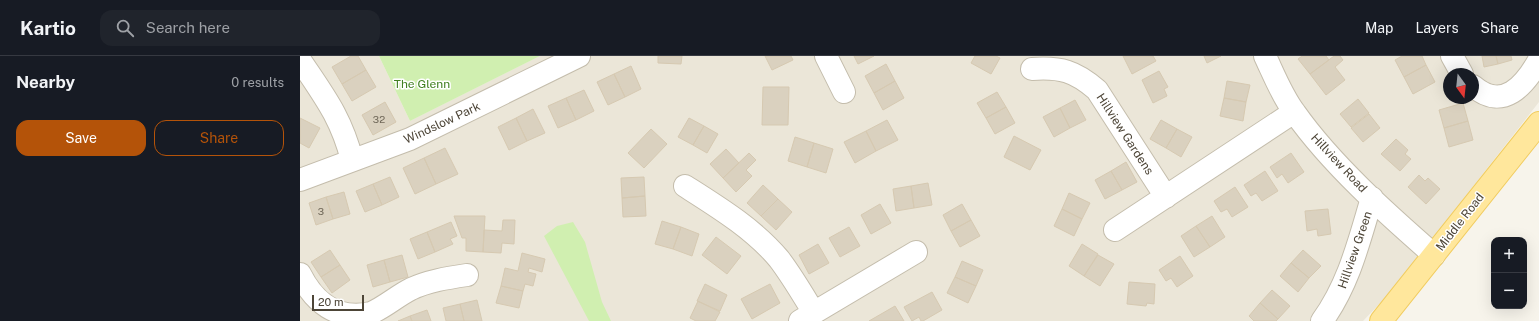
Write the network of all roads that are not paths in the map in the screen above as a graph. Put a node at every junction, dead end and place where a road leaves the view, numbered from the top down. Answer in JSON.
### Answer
{"nodes":[{"id":1,"x":578,"y":56,"type":"edge"},
{"id":2,"x":826,"y":56,"type":"edge"},
{"id":3,"x":1265,"y":56,"type":"edge"},
{"id":4,"x":1452,"y":56,"type":"edge"},
{"id":5,"x":300,"y":60,"type":"edge"},
{"id":6,"x":1539,"y":60,"type":"edge"},
{"id":7,"x":1459,"y":68,"type":"edge"},
{"id":8,"x":1032,"y":69,"type":"dead end"},
{"id":9,"x":1479,"y":89,"type":"edge"},
{"id":10,"x":844,"y":92,"type":"dead end"},
{"id":11,"x":1294,"y":112,"type":"junction"},
{"id":12,"x":1539,"y":122,"type":"edge"},
{"id":13,"x":352,"y":160,"type":"junction"},
{"id":14,"x":300,"y":180,"type":"edge"},
{"id":15,"x":685,"y":186,"type":"dead end"},
{"id":16,"x":1166,"y":197,"type":"junction"},
{"id":17,"x":1372,"y":198,"type":"junction"},
{"id":18,"x":1115,"y":230,"type":"dead end"},
{"id":19,"x":916,"y":252,"type":"dead end"},
{"id":20,"x":1434,"y":255,"type":"junction"},
{"id":21,"x":300,"y":274,"type":"edge"},
{"id":22,"x":467,"y":275,"type":"dead end"},
{"id":23,"x":807,"y":317,"type":"edge"},
{"id":24,"x":1322,"y":321,"type":"edge"},
{"id":25,"x":1381,"y":321,"type":"edge"}],
"edges":[{"from":1,"to":13,"type":"street","name":"Windslow Park"},
{"from":2,"to":10,"type":"street"},
{"from":3,"to":11,"type":"street","name":"Hillview Road"},
{"from":4,"to":7,"type":"street"},
{"from":5,"to":13,"type":"street"},
{"from":6,"to":9,"type":"street"},
{"from":8,"to":16,"type":"street","name":"Hillview Gardens"},
{"from":11,"to":16,"type":"street"},
{"from":11,"to":17,"type":"street","name":"Hillview Road"},
{"from":12,"to":20,"type":"main road","name":"Middle Road"},
{"from":13,"to":14,"type":"street","name":"Windslow Park"},
{"from":15,"to":23,"type":"street"},
{"from":16,"to":18,"type":"street"},
{"from":17,"to":20,"type":"street","name":"Hillview Road"},
{"from":17,"to":24,"type":"street","name":"Hillview Green"},
{"from":19,"to":23,"type":"street"},
{"from":20,"to":25,"type":"main road","name":"Middle Road"},
{"from":21,"to":22,"type":"street"}]}
